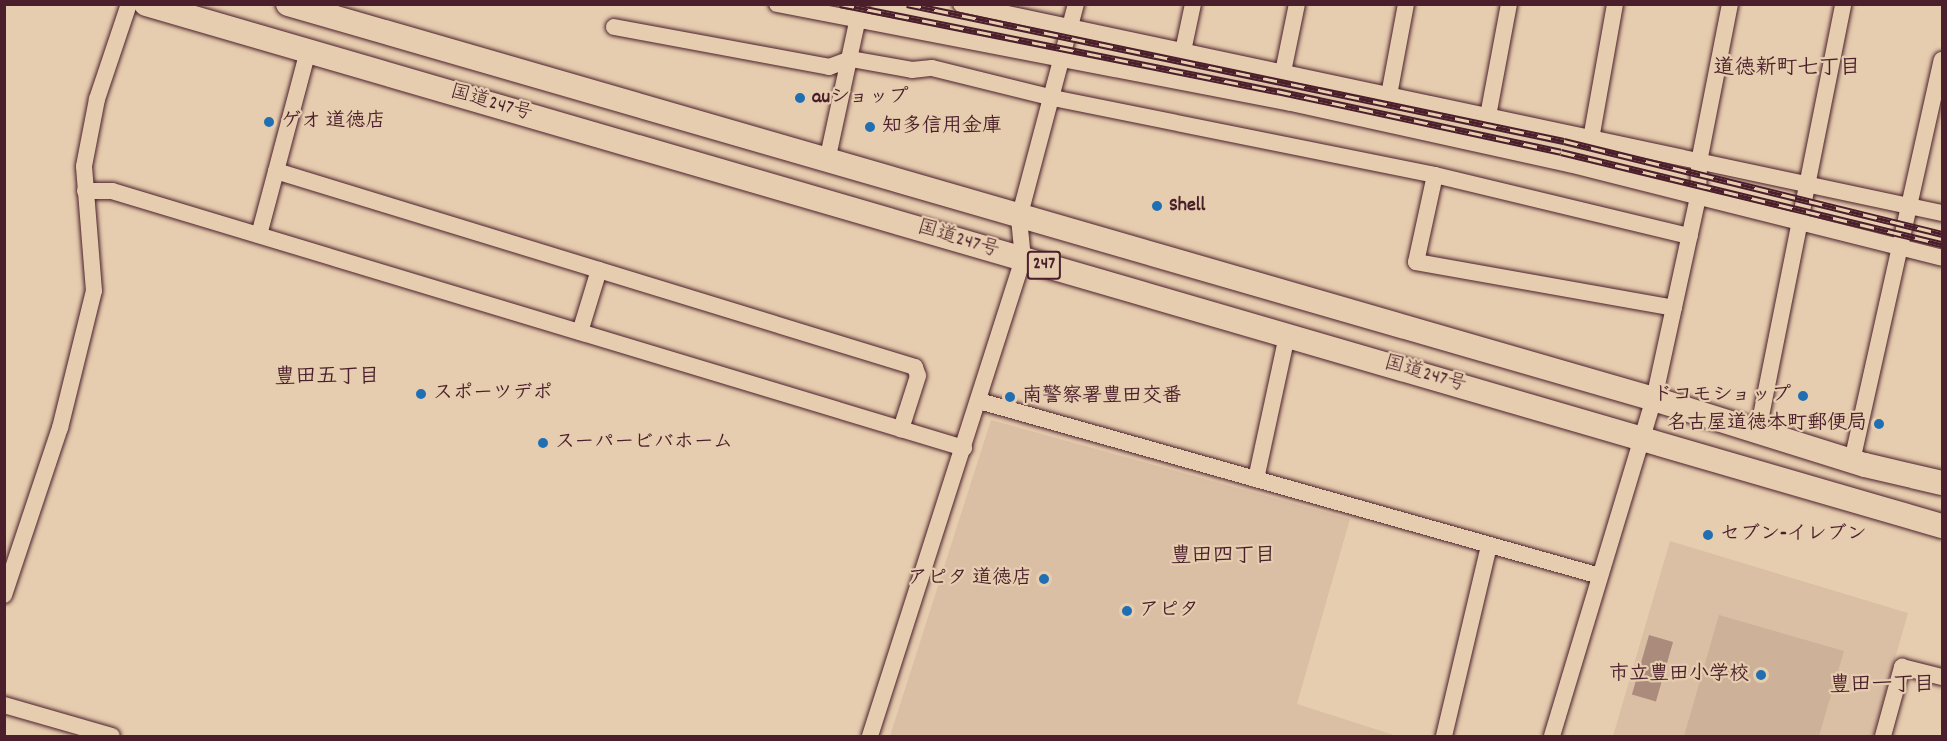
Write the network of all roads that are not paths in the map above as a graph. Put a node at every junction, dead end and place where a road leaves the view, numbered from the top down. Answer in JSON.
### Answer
{"nodes":[{"id":1,"x":129,"y":4,"type":"edge"},
{"id":2,"x":146,"y":4,"type":"edge"},
{"id":3,"x":288,"y":4,"type":"edge"},
{"id":4,"x":777,"y":4,"type":"edge"},
{"id":5,"x":1076,"y":4,"type":"edge"},
{"id":6,"x":1192,"y":4,"type":"edge"},
{"id":7,"x":1297,"y":4,"type":"edge"},
{"id":8,"x":1406,"y":4,"type":"edge"},
{"id":9,"x":1509,"y":4,"type":"edge"},
{"id":10,"x":1616,"y":4,"type":"edge"},
{"id":11,"x":1730,"y":4,"type":"edge"},
{"id":12,"x":1843,"y":4,"type":"edge"},
{"id":13,"x":962,"y":5,"type":"edge"},
{"id":14,"x":860,"y":13,"type":"edge"},
{"id":15,"x":614,"y":27,"type":"dead end"},
{"id":16,"x":1072,"y":27,"type":"junction"},
{"id":17,"x":308,"y":51,"type":"junction"},
{"id":18,"x":1183,"y":51,"type":"junction"},
{"id":19,"x":851,"y":59,"type":"junction"},
{"id":20,"x":1064,"y":60,"type":"junction"},
{"id":21,"x":1942,"y":60,"type":"edge"},
{"id":22,"x":1284,"y":72,"type":"junction"},
{"id":23,"x":1389,"y":95,"type":"junction"},
{"id":24,"x":1053,"y":98,"type":"junction"},
{"id":25,"x":1488,"y":116,"type":"junction"},
{"id":26,"x":1591,"y":139,"type":"junction"},
{"id":27,"x":827,"y":161,"type":"junction"},
{"id":28,"x":1699,"y":162,"type":"junction"},
{"id":29,"x":276,"y":171,"type":"junction"},
{"id":30,"x":1435,"y":175,"type":"junction"},
{"id":31,"x":1809,"y":186,"type":"junction"},
{"id":32,"x":86,"y":191,"type":"junction"},
{"id":33,"x":1698,"y":197,"type":"junction"},
{"id":34,"x":1912,"y":208,"type":"junction"},
{"id":35,"x":1942,"y":213,"type":"edge"},
{"id":36,"x":1019,"y":218,"type":"junction"},
{"id":37,"x":1800,"y":221,"type":"junction"},
{"id":38,"x":259,"y":235,"type":"junction"},
{"id":39,"x":1690,"y":236,"type":"junction"},
{"id":40,"x":1899,"y":247,"type":"junction"},
{"id":41,"x":1942,"y":258,"type":"edge"},
{"id":42,"x":1023,"y":259,"type":"junction"},
{"id":43,"x":599,"y":270,"type":"junction"},
{"id":44,"x":1674,"y":308,"type":"junction"},
{"id":45,"x":580,"y":332,"type":"junction"},
{"id":46,"x":1287,"y":336,"type":"junction"},
{"id":47,"x":1654,"y":399,"type":"junction"},
{"id":48,"x":979,"y":402,"type":"junction"},
{"id":49,"x":901,"y":429,"type":"junction"},
{"id":50,"x":1758,"y":431,"type":"junction"},
{"id":51,"x":1640,"y":436,"type":"junction"},
{"id":52,"x":964,"y":448,"type":"junction"},
{"id":53,"x":1852,"y":460,"type":"junction"},
{"id":54,"x":1256,"y":480,"type":"junction"},
{"id":55,"x":1942,"y":483,"type":"edge"},
{"id":56,"x":1941,"y":522,"type":"edge"},
{"id":57,"x":1489,"y":545,"type":"junction"},
{"id":58,"x":1600,"y":576,"type":"junction"},
{"id":59,"x":4,"y":595,"type":"edge"},
{"id":60,"x":1942,"y":678,"type":"edge"},
{"id":61,"x":4,"y":705,"type":"edge"},
{"id":62,"x":112,"y":736,"type":"edge"},
{"id":63,"x":870,"y":736,"type":"edge"},
{"id":64,"x":1444,"y":736,"type":"edge"},
{"id":65,"x":1552,"y":736,"type":"edge"},
{"id":66,"x":1883,"y":736,"type":"edge"}],
"edges":[{"from":1,"to":32,"type":"street"},
{"from":2,"to":17,"type":"highway","name":"国道247号","number":"247"},
{"from":3,"to":27,"type":"highway","name":"国道247号","number":"247"},
{"from":4,"to":14,"type":"street"},
{"from":5,"to":16,"type":"street"},
{"from":6,"to":18,"type":"street"},
{"from":7,"to":22,"type":"street"},
{"from":8,"to":23,"type":"street"},
{"from":9,"to":25,"type":"street"},
{"from":10,"to":26,"type":"street"},
{"from":11,"to":28,"type":"street"},
{"from":12,"to":31,"type":"street"},
{"from":13,"to":16,"type":"street"},
{"from":14,"to":19,"type":"street"},
{"from":14,"to":20,"type":"street"},
{"from":15,"to":19,"type":"street"},
{"from":16,"to":18,"type":"street"},
{"from":16,"to":20,"type":"street"},
{"from":17,"to":29,"type":"street"},
{"from":17,"to":42,"type":"highway","name":"国道247号","number":"247"},
{"from":18,"to":22,"type":"street"},
{"from":19,"to":24,"type":"street"},
{"from":19,"to":27,"type":"street"},
{"from":20,"to":24,"type":"street"},
{"from":20,"to":33,"type":"street"},
{"from":21,"to":34,"type":"street"},
{"from":22,"to":23,"type":"street"},
{"from":23,"to":25,"type":"street"},
{"from":24,"to":30,"type":"street"},
{"from":24,"to":36,"type":"street"},
{"from":25,"to":26,"type":"street"},
{"from":26,"to":28,"type":"street"},
{"from":27,"to":36,"type":"highway","name":"国道247号","number":"247"},
{"from":28,"to":31,"type":"street"},
{"from":28,"to":33,"type":"street"},
{"from":29,"to":38,"type":"street"},
{"from":29,"to":43,"type":"street"},
{"from":30,"to":39,"type":"street"},
{"from":30,"to":44,"type":"street"},
{"from":31,"to":34,"type":"street"},
{"from":31,"to":37,"type":"street"},
{"from":32,"to":38,"type":"street"},
{"from":32,"to":59,"type":"street"},
{"from":33,"to":37,"type":"street"},
{"from":33,"to":39,"type":"street"},
{"from":34,"to":35,"type":"street"},
{"from":34,"to":40,"type":"street"},
{"from":36,"to":42,"type":"street"},
{"from":36,"to":47,"type":"highway","name":"国道247号","number":"247"},
{"from":37,"to":40,"type":"street"},
{"from":37,"to":50,"type":"street"},
{"from":38,"to":45,"type":"street"},
{"from":39,"to":44,"type":"street"},
{"from":40,"to":41,"type":"street"},
{"from":40,"to":53,"type":"street"},
{"from":42,"to":46,"type":"highway","name":"国道247号","number":"247"},
{"from":42,"to":48,"type":"street"},
{"from":43,"to":45,"type":"street"},
{"from":43,"to":49,"type":"street"},
{"from":44,"to":47,"type":"street"},
{"from":45,"to":49,"type":"street"},
{"from":46,"to":51,"type":"highway","name":"国道247号","number":"247"},
{"from":46,"to":54,"type":"street"},
{"from":47,"to":50,"type":"highway","name":"国道247号","number":"247"},
{"from":47,"to":51,"type":"street"},
{"from":48,"to":52,"type":"street"},
{"from":48,"to":54,"type":"street"},
{"from":49,"to":52,"type":"street"},
{"from":50,"to":53,"type":"highway","name":"国道247号","number":"247"},
{"from":51,"to":56,"type":"highway","name":"国道247号","number":"247"},
{"from":51,"to":58,"type":"street"},
{"from":52,"to":63,"type":"street"},
{"from":53,"to":55,"type":"highway","name":"国道247号","number":"247"},
{"from":54,"to":57,"type":"street"},
{"from":57,"to":58,"type":"street"},
{"from":57,"to":64,"type":"street"},
{"from":58,"to":65,"type":"street"},
{"from":60,"to":66,"type":"street"},
{"from":61,"to":62,"type":"street"}]}
